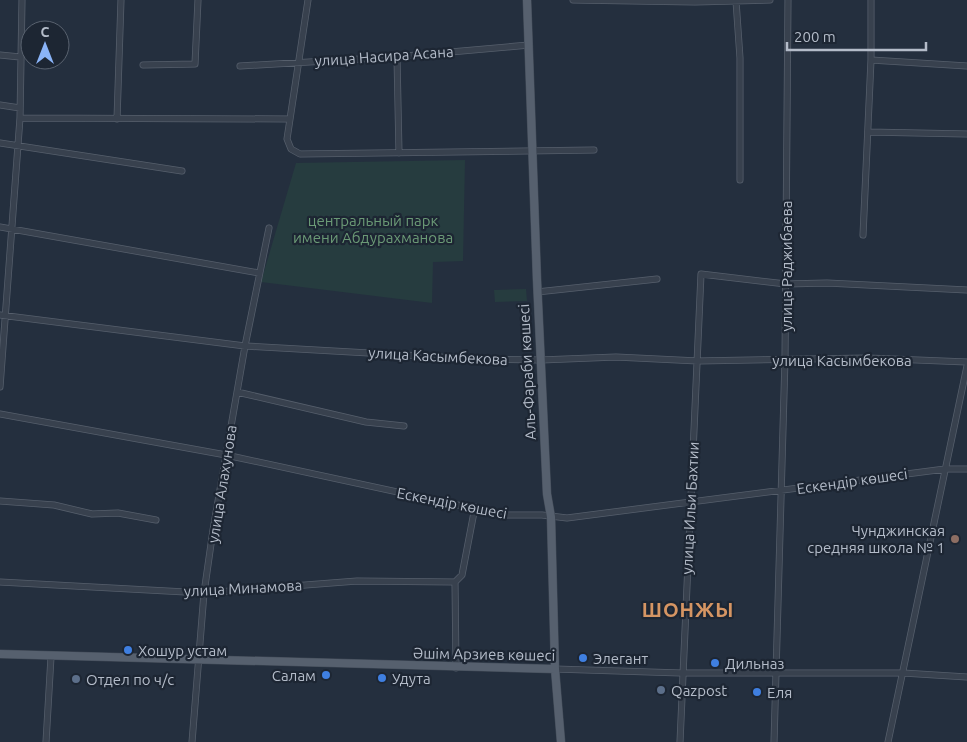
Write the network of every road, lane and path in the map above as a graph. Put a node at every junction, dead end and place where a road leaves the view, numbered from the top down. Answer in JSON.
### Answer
{"nodes":[{"id":1,"x":22,"y":0,"type":"edge"},
{"id":2,"x":121,"y":0,"type":"edge"},
{"id":3,"x":198,"y":0,"type":"edge"},
{"id":4,"x":308,"y":0,"type":"edge"},
{"id":5,"x":527,"y":0,"type":"edge"},
{"id":6,"x":573,"y":0,"type":"edge"},
{"id":7,"x":770,"y":0,"type":"edge"},
{"id":8,"x":788,"y":0,"type":"edge"},
{"id":9,"x":871,"y":0,"type":"edge"},
{"id":10,"x":736,"y":1,"type":"edge"},
{"id":11,"x":21,"y":20,"type":"edge"},
{"id":12,"x":529,"y":46,"type":"junction"},
{"id":13,"x":0,"y":55,"type":"edge"},
{"id":14,"x":20,"y":57,"type":"edge"},
{"id":15,"x":397,"y":57,"type":"junction"},
{"id":16,"x":871,"y":60,"type":"junction"},
{"id":17,"x":300,"y":62,"type":"junction"},
{"id":18,"x":143,"y":65,"type":"dead end"},
{"id":19,"x":240,"y":66,"type":"dead end"},
{"id":20,"x":967,"y":66,"type":"edge"},
{"id":21,"x":20,"y":70,"type":"edge"},
{"id":22,"x":0,"y":105,"type":"edge"},
{"id":23,"x":20,"y":108,"type":"junction"},
{"id":24,"x":20,"y":118,"type":"junction"},
{"id":25,"x":117,"y":118,"type":"junction"},
{"id":26,"x":289,"y":119,"type":"junction"},
{"id":27,"x":868,"y":132,"type":"junction"},
{"id":28,"x":967,"y":134,"type":"edge"},
{"id":29,"x":0,"y":144,"type":"edge"},
{"id":30,"x":17,"y":146,"type":"junction"},
{"id":31,"x":594,"y":150,"type":"dead end"},
{"id":32,"x":532,"y":152,"type":"junction"},
{"id":33,"x":399,"y":153,"type":"junction"},
{"id":34,"x":182,"y":171,"type":"dead end"},
{"id":35,"x":740,"y":180,"type":"dead end"},
{"id":36,"x":0,"y":227,"type":"edge"},
{"id":37,"x":10,"y":228,"type":"junction"},
{"id":38,"x":270,"y":228,"type":"dead end"},
{"id":39,"x":863,"y":235,"type":"dead end"},
{"id":40,"x":259,"y":273,"type":"junction"},
{"id":41,"x":657,"y":279,"type":"dead end"},
{"id":42,"x":786,"y":284,"type":"junction"},
{"id":43,"x":967,"y":290,"type":"edge"},
{"id":44,"x":537,"y":292,"type":"junction"},
{"id":45,"x":2,"y":316,"type":"edge"},
{"id":46,"x":245,"y":346,"type":"junction"},
{"id":47,"x":785,"y":359,"type":"junction"},
{"id":48,"x":540,"y":360,"type":"junction"},
{"id":49,"x":698,"y":361,"type":"junction"},
{"id":50,"x":967,"y":364,"type":"edge"},
{"id":51,"x":0,"y":386,"type":"edge"},
{"id":52,"x":237,"y":392,"type":"junction"},
{"id":53,"x":0,"y":414,"type":"edge"},
{"id":54,"x":404,"y":426,"type":"dead end"},
{"id":55,"x":226,"y":455,"type":"junction"},
{"id":56,"x":945,"y":469,"type":"junction"},
{"id":57,"x":967,"y":469,"type":"edge"},
{"id":58,"x":782,"y":490,"type":"junction"},
{"id":59,"x":0,"y":501,"type":"edge"},
{"id":60,"x":691,"y":501,"type":"junction"},
{"id":61,"x":475,"y":508,"type":"junction"},
{"id":62,"x":551,"y":517,"type":"junction"},
{"id":63,"x":156,"y":520,"type":"dead end"},
{"id":64,"x":0,"y":582,"type":"edge"},
{"id":65,"x":455,"y":582,"type":"junction"},
{"id":66,"x":204,"y":593,"type":"junction"},
{"id":67,"x":0,"y":654,"type":"edge"},
{"id":68,"x":51,"y":656,"type":"junction"},
{"id":69,"x":199,"y":661,"type":"junction"},
{"id":70,"x":456,"y":668,"type":"junction"},
{"id":71,"x":555,"y":669,"type":"junction"},
{"id":72,"x":681,"y":672,"type":"junction"},
{"id":73,"x":776,"y":673,"type":"junction"},
{"id":74,"x":903,"y":673,"type":"junction"},
{"id":75,"x":967,"y":677,"type":"edge"},
{"id":76,"x":46,"y":742,"type":"edge"},
{"id":77,"x":192,"y":742,"type":"edge"},
{"id":78,"x":561,"y":742,"type":"edge"},
{"id":79,"x":680,"y":742,"type":"edge"},
{"id":80,"x":774,"y":742,"type":"edge"},
{"id":81,"x":888,"y":742,"type":"edge"}],
"edges":[{"from":1,"to":11,"type":"street"},
{"from":2,"to":25,"type":"street"},
{"from":3,"to":18,"type":"street"},
{"from":4,"to":17,"type":"street"},
{"from":5,"to":12,"type":"main road","name":"Аль-Фараби көшесі"},
{"from":6,"to":10,"type":"street"},
{"from":7,"to":10,"type":"street"},
{"from":8,"to":42,"type":"street","name":"улица Раджибаева"},
{"from":9,"to":16,"type":"street"},
{"from":10,"to":35,"type":"street"},
{"from":12,"to":15,"type":"street","name":"улица Насира Асана"},
{"from":12,"to":32,"type":"main road","name":"Аль-Фараби көшесі"},
{"from":13,"to":14,"type":"street"},
{"from":15,"to":17,"type":"street","name":"улица Насира Асана"},
{"from":15,"to":33,"type":"street"},
{"from":16,"to":20,"type":"street"},
{"from":16,"to":27,"type":"street"},
{"from":17,"to":19,"type":"street","name":"улица Насира Асана"},
{"from":17,"to":26,"type":"street"},
{"from":21,"to":23,"type":"street"},
{"from":22,"to":23,"type":"street"},
{"from":23,"to":24,"type":"street"},
{"from":24,"to":25,"type":"street"},
{"from":24,"to":30,"type":"street"},
{"from":25,"to":26,"type":"street"},
{"from":26,"to":33,"type":"street"},
{"from":27,"to":28,"type":"street"},
{"from":27,"to":39,"type":"street"},
{"from":29,"to":30,"type":"street"},
{"from":30,"to":34,"type":"street"},
{"from":30,"to":37,"type":"street"},
{"from":31,"to":32,"type":"street"},
{"from":32,"to":33,"type":"street"},
{"from":32,"to":44,"type":"main road","name":"Аль-Фараби көшесі"},
{"from":36,"to":37,"type":"street"},
{"from":37,"to":40,"type":"street"},
{"from":37,"to":45,"type":"street"},
{"from":38,"to":40,"type":"street","name":"улица Алахунова"},
{"from":40,"to":46,"type":"street","name":"улица Алахунова"},
{"from":41,"to":44,"type":"street"},
{"from":42,"to":43,"type":"street"},
{"from":42,"to":47,"type":"street","name":"улица Раджибаева"},
{"from":42,"to":49,"type":"street","name":"улица Ильи Бахтии"},
{"from":44,"to":48,"type":"main road","name":"Аль-Фараби көшесі"},
{"from":45,"to":46,"type":"street","name":"улица Касымбекова"},
{"from":45,"to":51,"type":"street"},
{"from":46,"to":48,"type":"street","name":"улица Касымбекова"},
{"from":46,"to":52,"type":"street","name":"улица Алахунова"},
{"from":47,"to":49,"type":"street","name":"улица Касымбекова"},
{"from":47,"to":50,"type":"street","name":"улица Касымбекова"},
{"from":47,"to":58,"type":"street","name":"улица Раджибаева"},
{"from":48,"to":49,"type":"street","name":"улица Касымбекова"},
{"from":48,"to":62,"type":"main road","name":"Аль-Фараби көшесі"},
{"from":49,"to":60,"type":"street","name":"улица Ильи Бахтии"},
{"from":50,"to":56,"type":"street"},
{"from":52,"to":54,"type":"street"},
{"from":52,"to":55,"type":"street","name":"улица Алахунова"},
{"from":53,"to":55,"type":"street","name":"Ескендір көшесі"},
{"from":55,"to":61,"type":"street","name":"Ескендір көшесі"},
{"from":55,"to":66,"type":"street","name":"улица Алахунова"},
{"from":56,"to":57,"type":"street","name":"Ескендір көшесі"},
{"from":56,"to":58,"type":"street","name":"Ескендір көшесі"},
{"from":56,"to":74,"type":"street"},
{"from":58,"to":60,"type":"street","name":"Ескендір көшесі"},
{"from":58,"to":73,"type":"street","name":"улица Раджибаева"},
{"from":59,"to":63,"type":"street"},
{"from":60,"to":62,"type":"street","name":"Ескендір көшесі"},
{"from":60,"to":72,"type":"street","name":"улица Ильи Бахтии"},
{"from":61,"to":62,"type":"street","name":"Ескендір көшесі"},
{"from":61,"to":65,"type":"street"},
{"from":62,"to":71,"type":"main road","name":"Аль-Фараби көшесі"},
{"from":64,"to":66,"type":"street","name":"улица Минамова"},
{"from":65,"to":66,"type":"street","name":"улица Минамова"},
{"from":65,"to":70,"type":"street"},
{"from":66,"to":69,"type":"street","name":"улица Алахунова"},
{"from":67,"to":68,"type":"main road","name":"Әшім Арзиев көшесі"},
{"from":68,"to":69,"type":"main road","name":"Әшім Арзиев көшесі"},
{"from":68,"to":76,"type":"street"},
{"from":69,"to":70,"type":"main road","name":"Әшім Арзиев көшесі"},
{"from":69,"to":77,"type":"street","name":"улица Алахунова"},
{"from":70,"to":71,"type":"main road","name":"Әшім Арзиев көшесі"},
{"from":71,"to":72,"type":"street","name":"Әшім Арзиев көшесі"},
{"from":71,"to":78,"type":"main road","name":"Аль-Фараби көшесі"},
{"from":72,"to":73,"type":"street","name":"Әшім Арзиев көшесі"},
{"from":72,"to":79,"type":"street","name":"улица Ильи Бахтии"},
{"from":73,"to":74,"type":"street","name":"Әшім Арзиев көшесі"},
{"from":73,"to":80,"type":"street","name":"улица Раджибаева"},
{"from":74,"to":75,"type":"street","name":"Әшім Арзиев көшесі"},
{"from":74,"to":81,"type":"street"}]}
